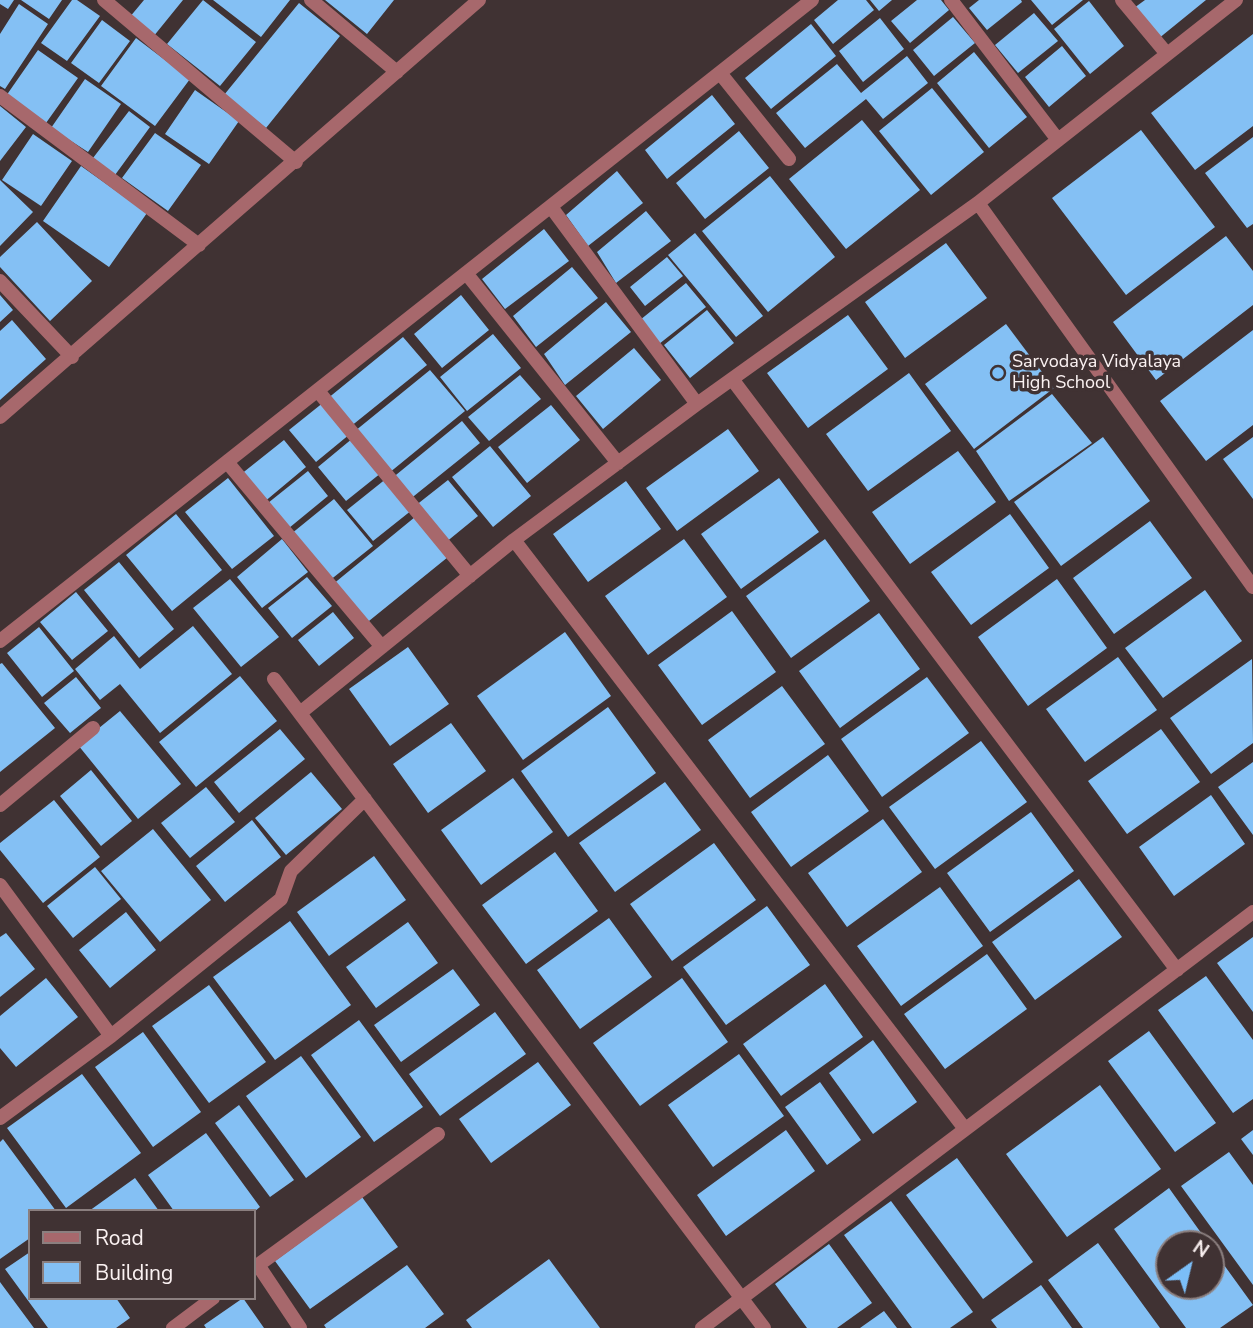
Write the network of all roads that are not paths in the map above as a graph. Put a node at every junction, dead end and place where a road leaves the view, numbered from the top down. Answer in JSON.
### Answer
{"nodes":[{"id":1,"x":104,"y":0,"type":"edge"},
{"id":2,"x":311,"y":0,"type":"edge"},
{"id":3,"x":479,"y":0,"type":"edge"},
{"id":4,"x":812,"y":0,"type":"edge"},
{"id":5,"x":951,"y":0,"type":"edge"},
{"id":6,"x":1122,"y":0,"type":"edge"},
{"id":7,"x":1236,"y":0,"type":"edge"},
{"id":8,"x":1167,"y":54,"type":"junction"},
{"id":9,"x":397,"y":72,"type":"junction"},
{"id":10,"x":720,"y":73,"type":"junction"},
{"id":11,"x":0,"y":96,"type":"edge"},
{"id":12,"x":1058,"y":140,"type":"junction"},
{"id":13,"x":789,"y":159,"type":"dead end"},
{"id":14,"x":296,"y":162,"type":"junction"},
{"id":15,"x":978,"y":203,"type":"junction"},
{"id":16,"x":551,"y":207,"type":"junction"},
{"id":17,"x":199,"y":245,"type":"junction"},
{"id":18,"x":466,"y":273,"type":"junction"},
{"id":19,"x":0,"y":281,"type":"edge"},
{"id":20,"x":72,"y":357,"type":"junction"},
{"id":21,"x":732,"y":379,"type":"junction"},
{"id":22,"x":318,"y":391,"type":"junction"},
{"id":23,"x":697,"y":404,"type":"junction"},
{"id":24,"x":0,"y":417,"type":"edge"},
{"id":25,"x":227,"y":462,"type":"junction"},
{"id":26,"x":618,"y":463,"type":"junction"},
{"id":27,"x":514,"y":541,"type":"junction"},
{"id":28,"x":470,"y":576,"type":"junction"},
{"id":29,"x":1253,"y":587,"type":"edge"},
{"id":30,"x":0,"y":641,"type":"edge"},
{"id":31,"x":382,"y":647,"type":"junction"},
{"id":32,"x":274,"y":679,"type":"dead end"},
{"id":33,"x":300,"y":713,"type":"junction"},
{"id":34,"x":93,"y":728,"type":"dead end"},
{"id":35,"x":365,"y":799,"type":"junction"},
{"id":36,"x":0,"y":805,"type":"edge"},
{"id":37,"x":0,"y":885,"type":"edge"},
{"id":38,"x":1253,"y":912,"type":"edge"},
{"id":39,"x":1177,"y":970,"type":"junction"},
{"id":40,"x":111,"y":1037,"type":"junction"},
{"id":41,"x":0,"y":1118,"type":"edge"},
{"id":42,"x":965,"y":1129,"type":"junction"},
{"id":43,"x":439,"y":1134,"type":"dead end"},
{"id":44,"x":256,"y":1266,"type":"edge"},
{"id":45,"x":741,"y":1298,"type":"junction"},
{"id":46,"x":210,"y":1300,"type":"edge"},
{"id":47,"x":173,"y":1328,"type":"edge"},
{"id":48,"x":300,"y":1328,"type":"edge"},
{"id":49,"x":702,"y":1328,"type":"edge"},
{"id":50,"x":764,"y":1328,"type":"edge"}],
"edges":[{"from":1,"to":14,"type":"street"},
{"from":2,"to":9,"type":"street"},
{"from":3,"to":9,"type":"street"},
{"from":4,"to":10,"type":"street"},
{"from":5,"to":12,"type":"street"},
{"from":6,"to":8,"type":"street"},
{"from":7,"to":8,"type":"street"},
{"from":8,"to":12,"type":"street"},
{"from":9,"to":14,"type":"street"},
{"from":10,"to":13,"type":"street"},
{"from":10,"to":16,"type":"street"},
{"from":11,"to":17,"type":"street"},
{"from":12,"to":15,"type":"street"},
{"from":14,"to":17,"type":"street"},
{"from":15,"to":21,"type":"street"},
{"from":15,"to":29,"type":"street"},
{"from":16,"to":18,"type":"street"},
{"from":16,"to":23,"type":"street"},
{"from":17,"to":20,"type":"street"},
{"from":18,"to":22,"type":"street"},
{"from":18,"to":26,"type":"street"},
{"from":19,"to":20,"type":"street"},
{"from":20,"to":24,"type":"street"},
{"from":21,"to":23,"type":"street"},
{"from":21,"to":39,"type":"street"},
{"from":22,"to":25,"type":"street"},
{"from":22,"to":28,"type":"street"},
{"from":23,"to":26,"type":"street"},
{"from":25,"to":30,"type":"street"},
{"from":25,"to":31,"type":"street"},
{"from":26,"to":27,"type":"street"},
{"from":27,"to":28,"type":"street"},
{"from":27,"to":42,"type":"street"},
{"from":28,"to":31,"type":"street"},
{"from":31,"to":33,"type":"street"},
{"from":32,"to":33,"type":"street"},
{"from":33,"to":35,"type":"street"},
{"from":34,"to":36,"type":"street"},
{"from":35,"to":40,"type":"street"},
{"from":35,"to":45,"type":"street"},
{"from":37,"to":40,"type":"street"},
{"from":38,"to":39,"type":"street"},
{"from":39,"to":42,"type":"street"},
{"from":40,"to":41,"type":"street"},
{"from":42,"to":45,"type":"street"},
{"from":43,"to":44,"type":"street"},
{"from":44,"to":48,"type":"street"},
{"from":45,"to":49,"type":"street"},
{"from":45,"to":50,"type":"street"},
{"from":46,"to":47,"type":"street"}]}
